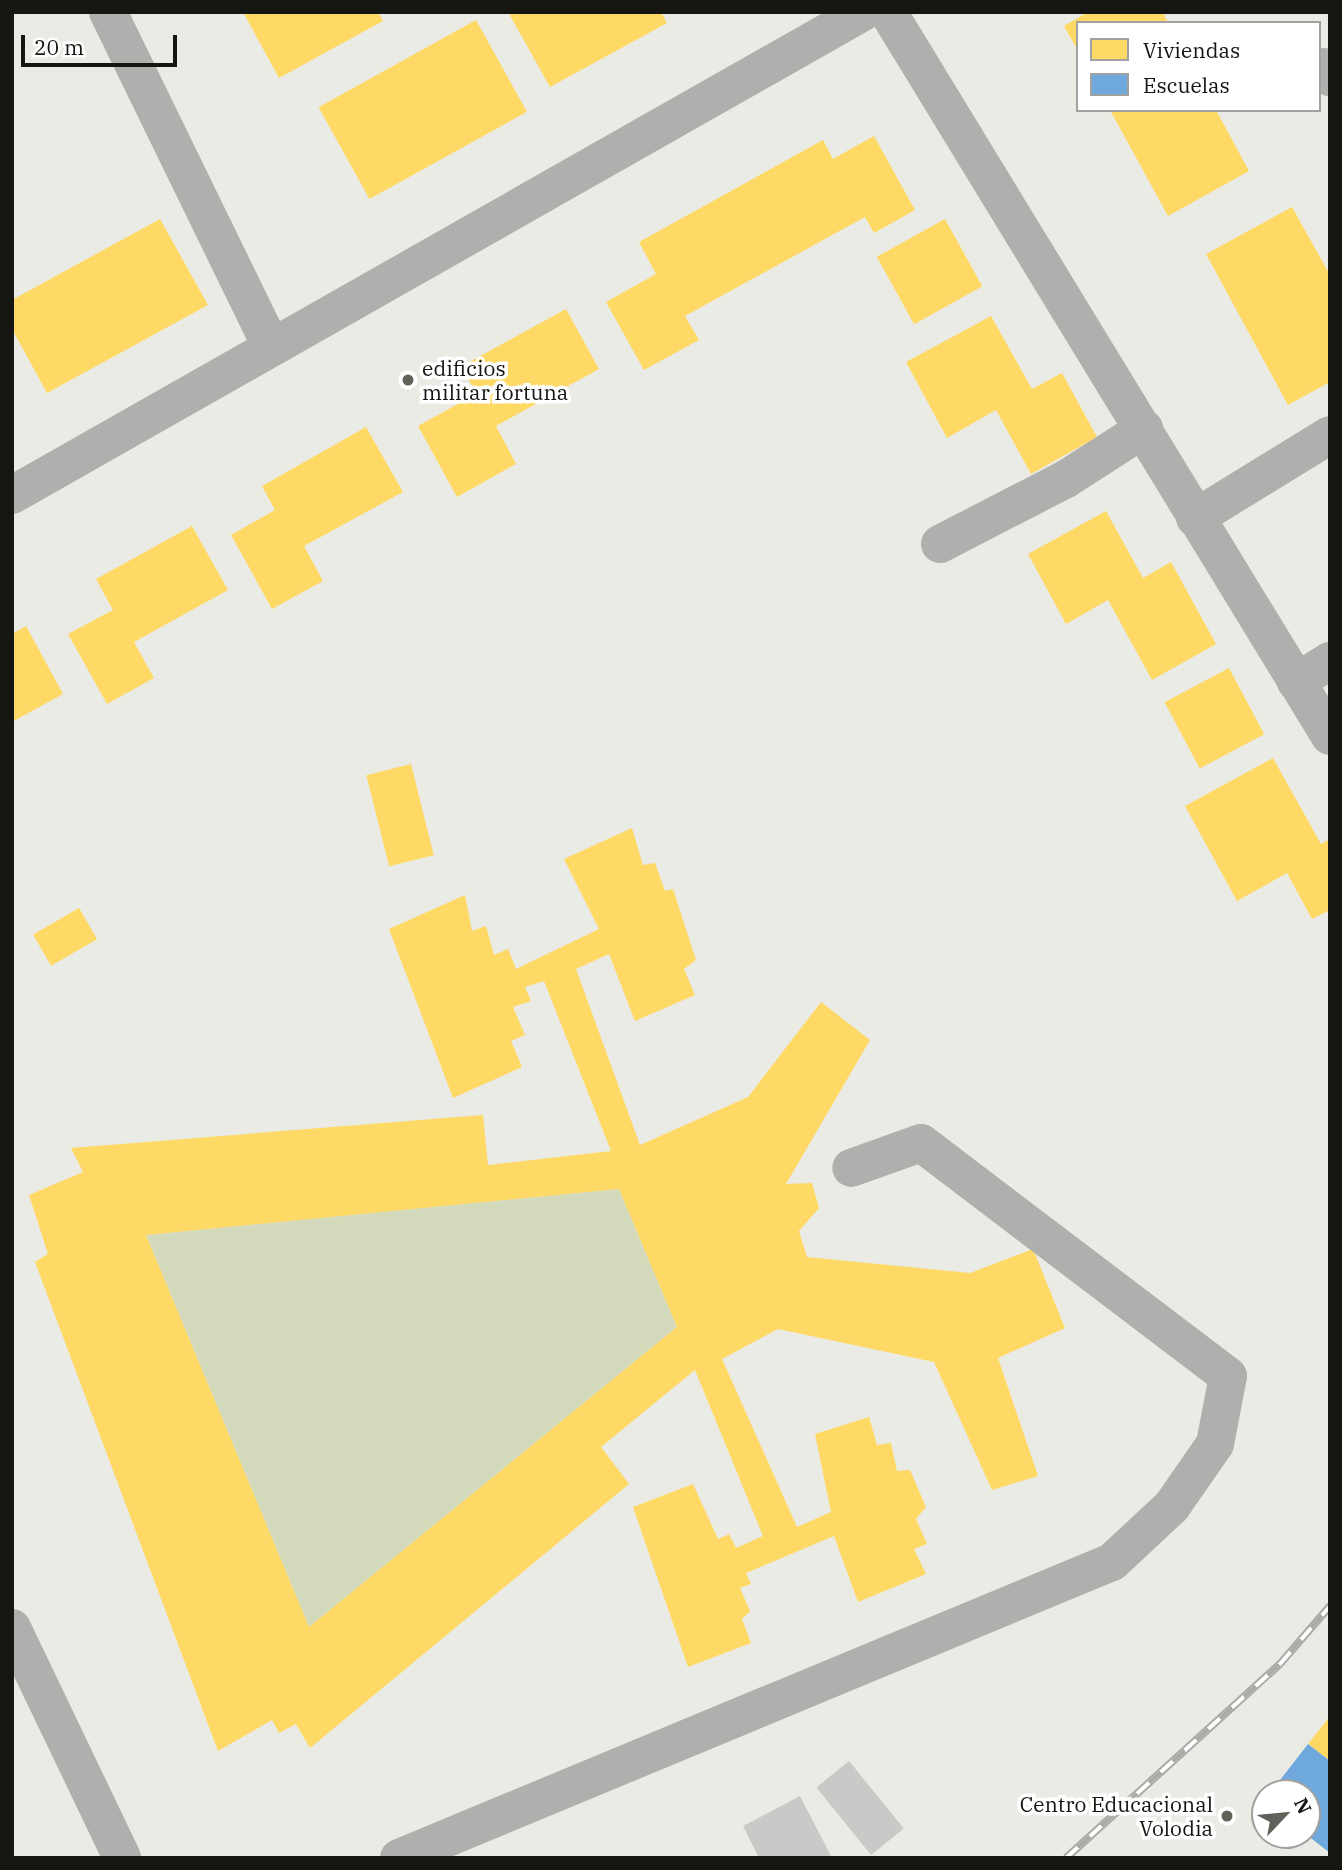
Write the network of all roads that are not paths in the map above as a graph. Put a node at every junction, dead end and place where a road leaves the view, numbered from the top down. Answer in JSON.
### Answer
{"nodes":[{"id":1,"x":108,"y":12,"type":"edge"},
{"id":2,"x":863,"y":12,"type":"edge"},
{"id":3,"x":888,"y":12,"type":"edge"},
{"id":4,"x":270,"y":344,"type":"junction"},
{"id":5,"x":1144,"y":429,"type":"junction"},
{"id":6,"x":1330,"y":435,"type":"edge"},
{"id":7,"x":12,"y":495,"type":"edge"},
{"id":8,"x":1195,"y":518,"type":"junction"},
{"id":9,"x":940,"y":544,"type":"dead end"},
{"id":10,"x":1330,"y":662,"type":"edge"},
{"id":11,"x":1296,"y":682,"type":"junction"},
{"id":12,"x":1330,"y":736,"type":"edge"},
{"id":13,"x":851,"y":1168,"type":"dead end"},
{"id":14,"x":12,"y":1628,"type":"edge"},
{"id":15,"x":122,"y":1858,"type":"edge"},
{"id":16,"x":399,"y":1858,"type":"edge"}],
"edges":[{"from":1,"to":4,"type":"street"},
{"from":2,"to":4,"type":"street"},
{"from":3,"to":5,"type":"street"},
{"from":4,"to":7,"type":"street"},
{"from":5,"to":8,"type":"street"},
{"from":5,"to":9,"type":"street"},
{"from":6,"to":8,"type":"street"},
{"from":8,"to":11,"type":"street"},
{"from":10,"to":11,"type":"street"},
{"from":11,"to":12,"type":"street"},
{"from":13,"to":16,"type":"street"},
{"from":14,"to":15,"type":"street"}]}
